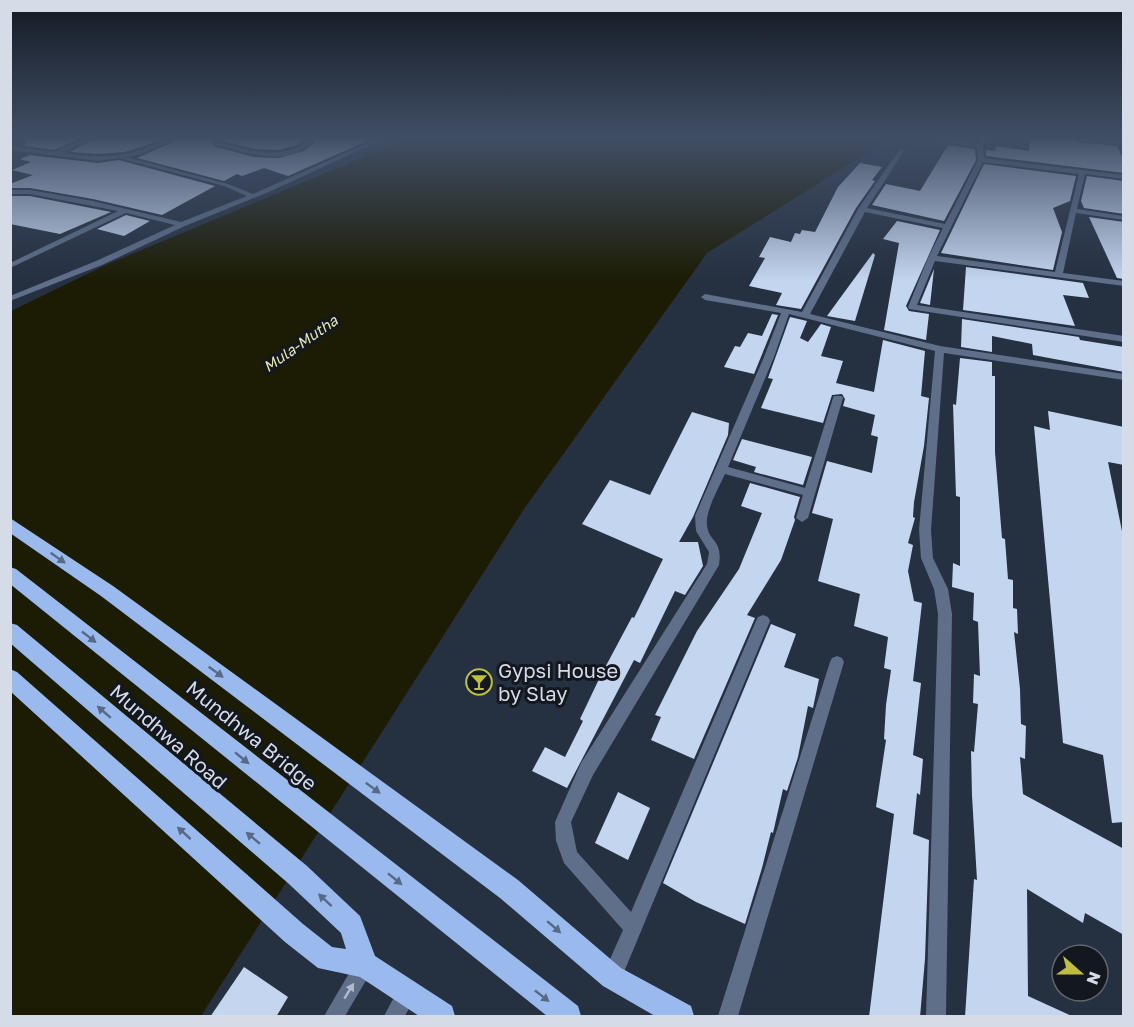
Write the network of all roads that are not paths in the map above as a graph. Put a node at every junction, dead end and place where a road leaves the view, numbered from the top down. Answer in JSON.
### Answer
{"nodes":[{"id":1,"x":228,"y":186,"type":"edge"},
{"id":2,"x":275,"y":186,"type":"edge"},
{"id":3,"x":878,"y":186,"type":"edge"},
{"id":4,"x":968,"y":186,"type":"edge"},
{"id":5,"x":1079,"y":186,"type":"edge"},
{"id":6,"x":10,"y":192,"type":"edge"},
{"id":7,"x":252,"y":196,"type":"junction"},
{"id":8,"x":862,"y":209,"type":"junction"},
{"id":9,"x":126,"y":210,"type":"junction"},
{"id":10,"x":1074,"y":211,"type":"junction"},
{"id":11,"x":1124,"y":218,"type":"edge"},
{"id":12,"x":182,"y":224,"type":"junction"},
{"id":13,"x":948,"y":227,"type":"junction"},
{"id":14,"x":932,"y":258,"type":"junction"},
{"id":15,"x":10,"y":266,"type":"edge"},
{"id":16,"x":1058,"y":276,"type":"junction"},
{"id":17,"x":1124,"y":284,"type":"edge"},
{"id":18,"x":705,"y":297,"type":"dead end"},
{"id":19,"x":10,"y":299,"type":"edge"},
{"id":20,"x":786,"y":311,"type":"junction"},
{"id":21,"x":805,"y":316,"type":"junction"},
{"id":22,"x":1124,"y":339,"type":"edge"},
{"id":23,"x":940,"y":349,"type":"junction"},
{"id":24,"x":1124,"y":377,"type":"edge"},
{"id":25,"x":838,"y":398,"type":"dead end"},
{"id":26,"x":721,"y":469,"type":"junction"},
{"id":27,"x":810,"y":493,"type":"junction"},
{"id":28,"x":802,"y":518,"type":"dead end"},
{"id":29,"x":10,"y":524,"type":"edge"},
{"id":30,"x":10,"y":574,"type":"edge"},
{"id":31,"x":763,"y":621,"type":"dead end"},
{"id":32,"x":10,"y":632,"type":"edge"},
{"id":33,"x":837,"y":662,"type":"dead end"},
{"id":34,"x":10,"y":678,"type":"edge"},
{"id":35,"x":633,"y":928,"type":"junction"},
{"id":36,"x":365,"y":964,"type":"junction"},
{"id":37,"x":612,"y":977,"type":"junction"},
{"id":38,"x":407,"y":993,"type":"junction"},
{"id":39,"x":334,"y":1017,"type":"edge"},
{"id":40,"x":394,"y":1017,"type":"edge"},
{"id":41,"x":442,"y":1017,"type":"edge"},
{"id":42,"x":568,"y":1017,"type":"edge"},
{"id":43,"x":681,"y":1017,"type":"edge"},
{"id":44,"x":728,"y":1017,"type":"edge"},
{"id":45,"x":936,"y":1017,"type":"edge"}],
"edges":[{"from":1,"to":7,"type":"street"},
{"from":2,"to":7,"type":"street"},
{"from":3,"to":8,"type":"street"},
{"from":4,"to":13,"type":"street"},
{"from":5,"to":10,"type":"street"},
{"from":6,"to":9,"type":"street"},
{"from":7,"to":12,"type":"street"},
{"from":8,"to":13,"type":"street"},
{"from":8,"to":21,"type":"street"},
{"from":9,"to":12,"type":"street"},
{"from":9,"to":15,"type":"street"},
{"from":10,"to":11,"type":"street"},
{"from":10,"to":16,"type":"street"},
{"from":12,"to":19,"type":"street"},
{"from":13,"to":14,"type":"street"},
{"from":14,"to":16,"type":"street"},
{"from":14,"to":22,"type":"street"},
{"from":16,"to":17,"type":"street"},
{"from":18,"to":20,"type":"street"},
{"from":20,"to":21,"type":"street"},
{"from":20,"to":26,"type":"street"},
{"from":21,"to":23,"type":"street"},
{"from":23,"to":24,"type":"street"},
{"from":23,"to":45,"type":"street"},
{"from":25,"to":27,"type":"street"},
{"from":26,"to":27,"type":"street"},
{"from":26,"to":35,"type":"street"},
{"from":27,"to":28,"type":"street"},
{"from":29,"to":37,"type":"highway","one_way":true},
{"from":30,"to":42,"type":"highway","name":"Mundhwa Bridge","one_way":true},
{"from":31,"to":35,"type":"street"},
{"from":36,"to":32,"type":"highway","name":"Mundhwa Road","one_way":true},
{"from":33,"to":44,"type":"street"},
{"from":36,"to":34,"type":"highway","one_way":true},
{"from":35,"to":37,"type":"street"},
{"from":36,"to":38,"type":"highway"},
{"from":39,"to":36,"type":"street","one_way":true},
{"from":37,"to":43,"type":"highway"},
{"from":38,"to":40,"type":"street"},
{"from":38,"to":41,"type":"highway"}]}
